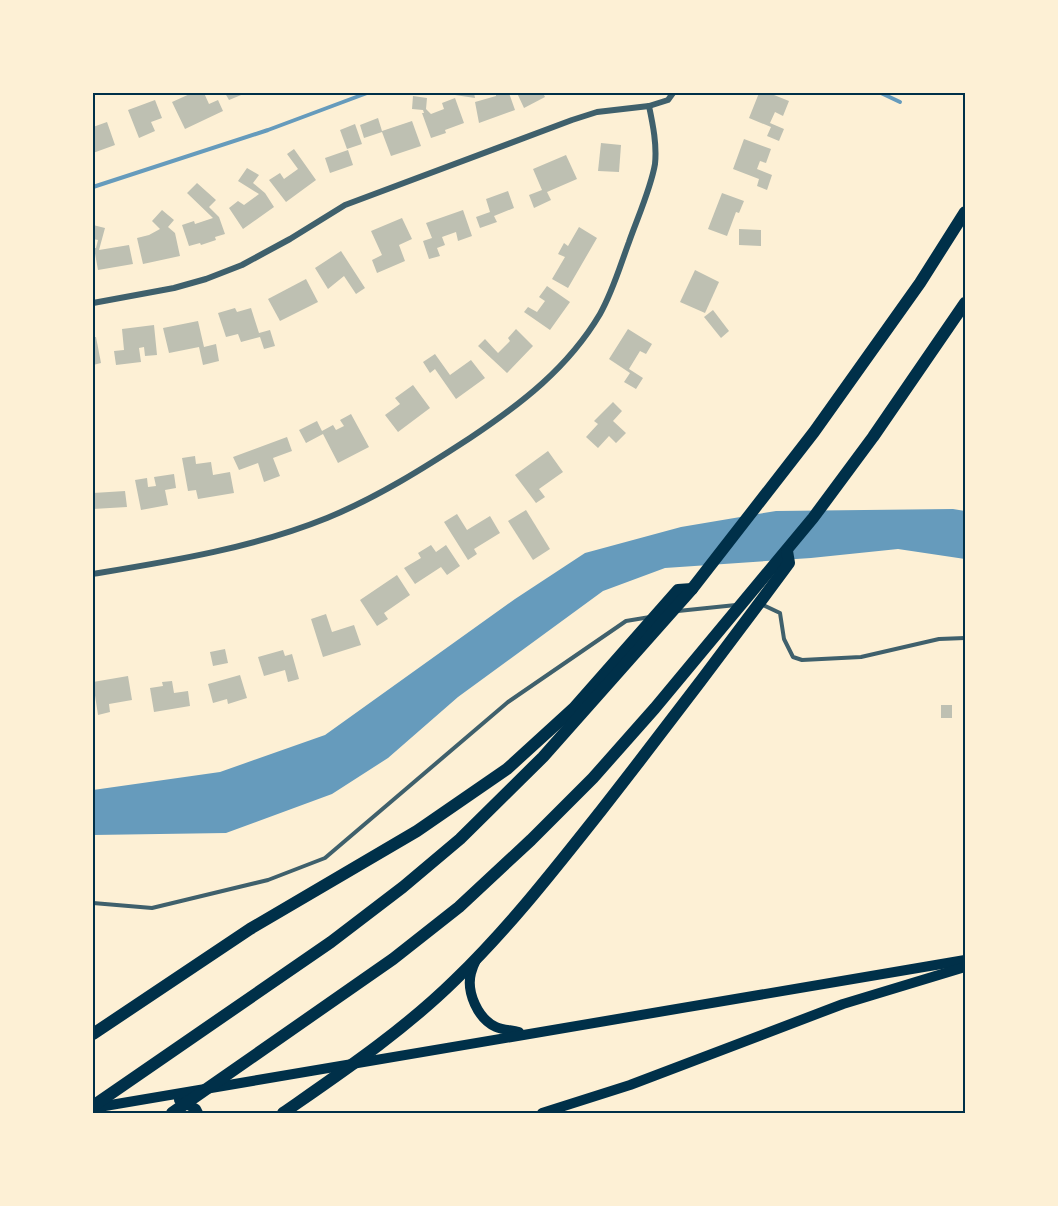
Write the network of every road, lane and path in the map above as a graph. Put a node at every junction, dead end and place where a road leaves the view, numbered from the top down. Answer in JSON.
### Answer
{"nodes":[{"id":1,"x":673,"y":93,"type":"edge"},
{"id":2,"x":649,"y":106,"type":"junction"},
{"id":3,"x":965,"y":212,"type":"edge"},
{"id":4,"x":93,"y":303,"type":"edge"},
{"id":5,"x":965,"y":303,"type":"edge"},
{"id":6,"x":787,"y":551,"type":"junction"},
{"id":7,"x":93,"y":574,"type":"edge"},
{"id":8,"x":965,"y":638,"type":"edge"},
{"id":9,"x":602,"y":683,"type":"junction"},
{"id":10,"x":93,"y":903,"type":"edge"},
{"id":11,"x":477,"y":958,"type":"junction"},
{"id":12,"x":965,"y":960,"type":"edge"},
{"id":13,"x":965,"y":968,"type":"edge"},
{"id":14,"x":93,"y":1034,"type":"edge"},
{"id":15,"x":528,"y":1034,"type":"junction"},
{"id":16,"x":355,"y":1064,"type":"junction"},
{"id":17,"x":147,"y":1098,"type":"junction"},
{"id":18,"x":93,"y":1107,"type":"edge"},
{"id":19,"x":172,"y":1113,"type":"edge"},
{"id":20,"x":198,"y":1113,"type":"edge"},
{"id":21,"x":283,"y":1113,"type":"edge"},
{"id":22,"x":542,"y":1113,"type":"edge"}],
"edges":[{"from":1,"to":2,"type":"street"},
{"from":2,"to":4,"type":"street"},
{"from":2,"to":7,"type":"street"},
{"from":3,"to":9,"type":"highway"},
{"from":5,"to":6,"type":"highway"},
{"from":6,"to":11,"type":"highway"},
{"from":6,"to":19,"type":"highway"},
{"from":8,"to":10,"type":"lane"},
{"from":9,"to":14,"type":"highway"},
{"from":9,"to":18,"type":"highway"},
{"from":11,"to":15,"type":"main road"},
{"from":11,"to":16,"type":"highway"},
{"from":12,"to":15,"type":"main road"},
{"from":13,"to":22,"type":"main road"},
{"from":15,"to":16,"type":"main road"},
{"from":16,"to":17,"type":"main road"},
{"from":16,"to":21,"type":"highway"},
{"from":17,"to":18,"type":"main road"},
{"from":17,"to":20,"type":"main road"}]}
